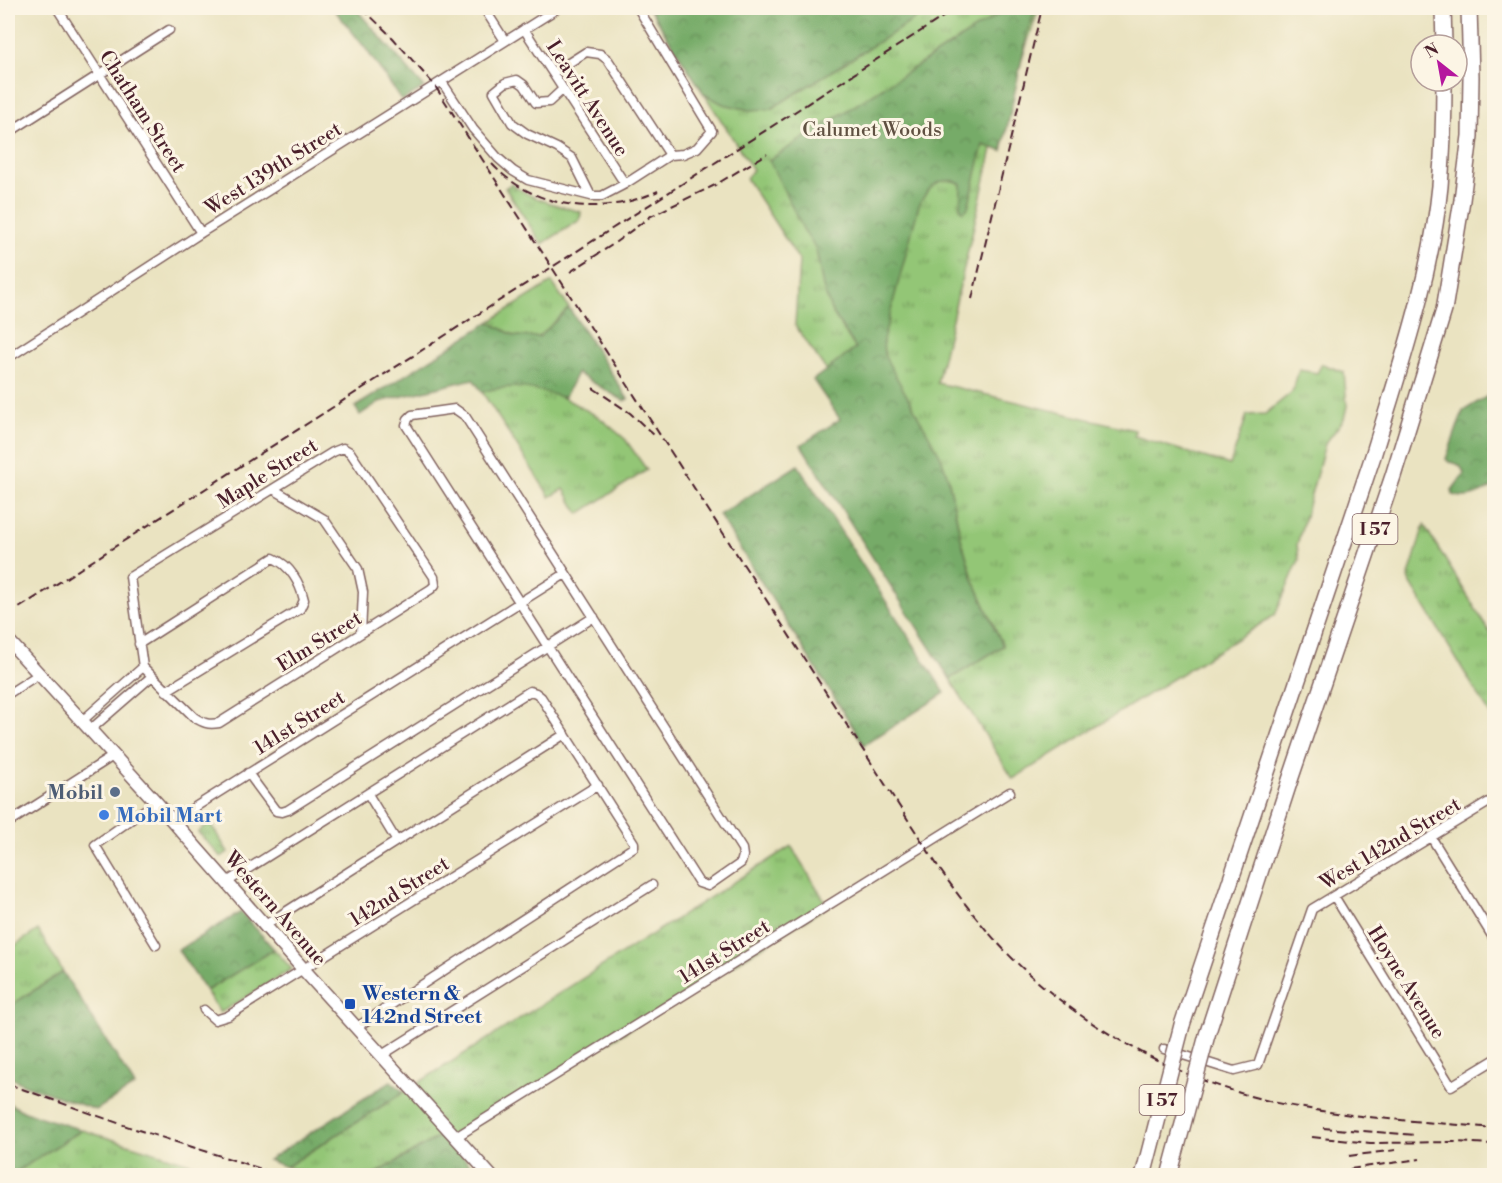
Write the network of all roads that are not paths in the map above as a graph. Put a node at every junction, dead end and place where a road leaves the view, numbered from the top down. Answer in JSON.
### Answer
{"nodes":[{"id":1,"x":57,"y":8,"type":"edge"},
{"id":2,"x":484,"y":8,"type":"edge"},
{"id":3,"x":558,"y":8,"type":"edge"},
{"id":4,"x":638,"y":8,"type":"edge"},
{"id":5,"x":1443,"y":8,"type":"edge"},
{"id":6,"x":1469,"y":8,"type":"edge"},
{"id":7,"x":524,"y":29,"type":"junction"},
{"id":8,"x":170,"y":30,"type":"dead end"},
{"id":9,"x":1444,"y":33,"type":"edge"},
{"id":10,"x":505,"y":41,"type":"junction"},
{"id":11,"x":553,"y":73,"type":"junction"},
{"id":12,"x":100,"y":74,"type":"junction"},
{"id":13,"x":442,"y":81,"type":"junction"},
{"id":14,"x":563,"y":89,"type":"junction"},
{"id":15,"x":1444,"y":93,"type":"edge"},
{"id":16,"x":8,"y":133,"type":"edge"},
{"id":17,"x":670,"y":155,"type":"junction"},
{"id":18,"x":625,"y":184,"type":"junction"},
{"id":19,"x":591,"y":196,"type":"junction"},
{"id":20,"x":201,"y":233,"type":"junction"},
{"id":21,"x":8,"y":358,"type":"edge"},
{"id":22,"x":273,"y":489,"type":"junction"},
{"id":23,"x":564,"y":574,"type":"junction"},
{"id":24,"x":435,"y":585,"type":"joint"},
{"id":25,"x":520,"y":602,"type":"junction"},
{"id":26,"x":594,"y":617,"type":"junction"},
{"id":27,"x":361,"y":633,"type":"junction"},
{"id":28,"x":8,"y":640,"type":"edge"},
{"id":29,"x":139,"y":644,"type":"junction"},
{"id":30,"x":547,"y":645,"type":"junction"},
{"id":31,"x":143,"y":667,"type":"junction"},
{"id":32,"x":39,"y":674,"type":"junction"},
{"id":33,"x":152,"y":677,"type":"junction"},
{"id":34,"x":166,"y":691,"type":"junction"},
{"id":35,"x":8,"y":694,"type":"edge"},
{"id":36,"x":86,"y":725,"type":"junction"},
{"id":37,"x":565,"y":734,"type":"junction"},
{"id":38,"x":113,"y":756,"type":"junction"},
{"id":39,"x":248,"y":773,"type":"junction"},
{"id":40,"x":598,"y":785,"type":"junction"},
{"id":41,"x":1010,"y":792,"type":"dead end"},
{"id":42,"x":368,"y":794,"type":"junction"},
{"id":43,"x":1494,"y":799,"type":"edge"},
{"id":44,"x":156,"y":802,"type":"junction"},
{"id":45,"x":173,"y":821,"type":"junction"},
{"id":46,"x":8,"y":823,"type":"edge"},
{"id":47,"x":1431,"y":837,"type":"junction"},
{"id":48,"x":396,"y":840,"type":"junction"},
{"id":49,"x":227,"y":882,"type":"junction"},
{"id":50,"x":652,"y":885,"type":"dead end"},
{"id":51,"x":1334,"y":896,"type":"junction"},
{"id":52,"x":265,"y":925,"type":"junction"},
{"id":53,"x":1494,"y":939,"type":"edge"},
{"id":54,"x":156,"y":945,"type":"dead end"},
{"id":55,"x":304,"y":970,"type":"junction"},
{"id":56,"x":204,"y":1010,"type":"dead end"},
{"id":57,"x":357,"y":1028,"type":"junction"},
{"id":58,"x":1164,"y":1049,"type":"dead end"},
{"id":59,"x":382,"y":1055,"type":"junction"},
{"id":60,"x":1494,"y":1060,"type":"edge"},
{"id":61,"x":456,"y":1137,"type":"junction"},
{"id":62,"x":491,"y":1176,"type":"edge"},
{"id":63,"x":1143,"y":1176,"type":"edge"},
{"id":64,"x":1169,"y":1176,"type":"edge"}],
"edges":[{"from":1,"to":12,"type":"street","name":"Chatham Street"},
{"from":2,"to":10,"type":"street"},
{"from":3,"to":7,"type":"street","name":"West 139th Street"},
{"from":4,"to":17,"type":"street"},
{"from":5,"to":9,"type":"highway"},
{"from":6,"to":64,"type":"highway","number":"I 57","bridge":true},
{"from":7,"to":10,"type":"street","name":"West 139th Street"},
{"from":7,"to":11,"type":"street","name":"Leavitt Avenue"},
{"from":8,"to":12,"type":"street"},
{"from":10,"to":13,"type":"street","name":"West 139th Street"},
{"from":11,"to":14,"type":"street","name":"Leavitt Avenue"},
{"from":11,"to":17,"type":"street"},
{"from":12,"to":16,"type":"street"},
{"from":12,"to":20,"type":"street","name":"Chatham Street"},
{"from":13,"to":19,"type":"street"},
{"from":13,"to":20,"type":"street","name":"West 139th Street"},
{"from":14,"to":18,"type":"street","name":"Leavitt Avenue"},
{"from":14,"to":19,"type":"street"},
{"from":15,"to":63,"type":"highway","number":"I 57","bridge":true},
{"from":17,"to":18,"type":"street"},
{"from":18,"to":19,"type":"street"},
{"from":20,"to":21,"type":"street","name":"West 139th Street"},
{"from":22,"to":24,"type":"street","name":"Maple Street"},
{"from":22,"to":27,"type":"street"},
{"from":22,"to":29,"type":"street","name":"Maple Street"},
{"from":23,"to":25,"type":"street","name":"141st Street"},
{"from":23,"to":25,"type":"street"},
{"from":23,"to":26,"type":"street"},
{"from":24,"to":27,"type":"street","name":"Elm Street"},
{"from":25,"to":30,"type":"street"},
{"from":25,"to":39,"type":"street","name":"141st Street"},
{"from":26,"to":30,"type":"street"},
{"from":26,"to":30,"type":"street"},
{"from":27,"to":34,"type":"street","name":"Elm Street"},
{"from":28,"to":32,"type":"main road","name":"Western Avenue"},
{"from":29,"to":31,"type":"street"},
{"from":29,"to":34,"type":"street"},
{"from":30,"to":39,"type":"street"},
{"from":31,"to":33,"type":"street"},
{"from":31,"to":36,"type":"street"},
{"from":32,"to":35,"type":"street"},
{"from":32,"to":36,"type":"main road","name":"Western Avenue"},
{"from":33,"to":34,"type":"street"},
{"from":33,"to":36,"type":"street"},
{"from":36,"to":38,"type":"main road","name":"Western Avenue"},
{"from":37,"to":40,"type":"street"},
{"from":37,"to":42,"type":"street"},
{"from":37,"to":48,"type":"street"},
{"from":38,"to":44,"type":"main road","name":"Western Avenue"},
{"from":38,"to":46,"type":"street"},
{"from":39,"to":45,"type":"street","name":"141st Street"},
{"from":40,"to":55,"type":"street","name":"142nd Street"},
{"from":40,"to":57,"type":"street"},
{"from":41,"to":61,"type":"street","name":"141st Street"},
{"from":42,"to":48,"type":"street"},
{"from":42,"to":49,"type":"street"},
{"from":43,"to":47,"type":"street","name":"West 142nd Street"},
{"from":44,"to":45,"type":"main road","name":"Western Avenue"},
{"from":44,"to":54,"type":"street"},
{"from":45,"to":49,"type":"main road","name":"Western Avenue"},
{"from":47,"to":51,"type":"street","name":"West 142nd Street"},
{"from":47,"to":53,"type":"street"},
{"from":48,"to":52,"type":"street"},
{"from":49,"to":52,"type":"main road","name":"Western Avenue"},
{"from":50,"to":59,"type":"street"},
{"from":51,"to":58,"type":"street","name":"West 142nd Street"},
{"from":51,"to":60,"type":"street","name":"Hoyne Avenue"},
{"from":52,"to":55,"type":"main road","name":"Western Avenue"},
{"from":55,"to":56,"type":"street","name":"142nd Street"},
{"from":55,"to":57,"type":"main road","name":"Western Avenue"},
{"from":57,"to":59,"type":"main road","name":"Western Avenue"},
{"from":59,"to":61,"type":"main road","name":"Western Avenue"},
{"from":61,"to":62,"type":"main road","name":"Western Avenue"}]}
